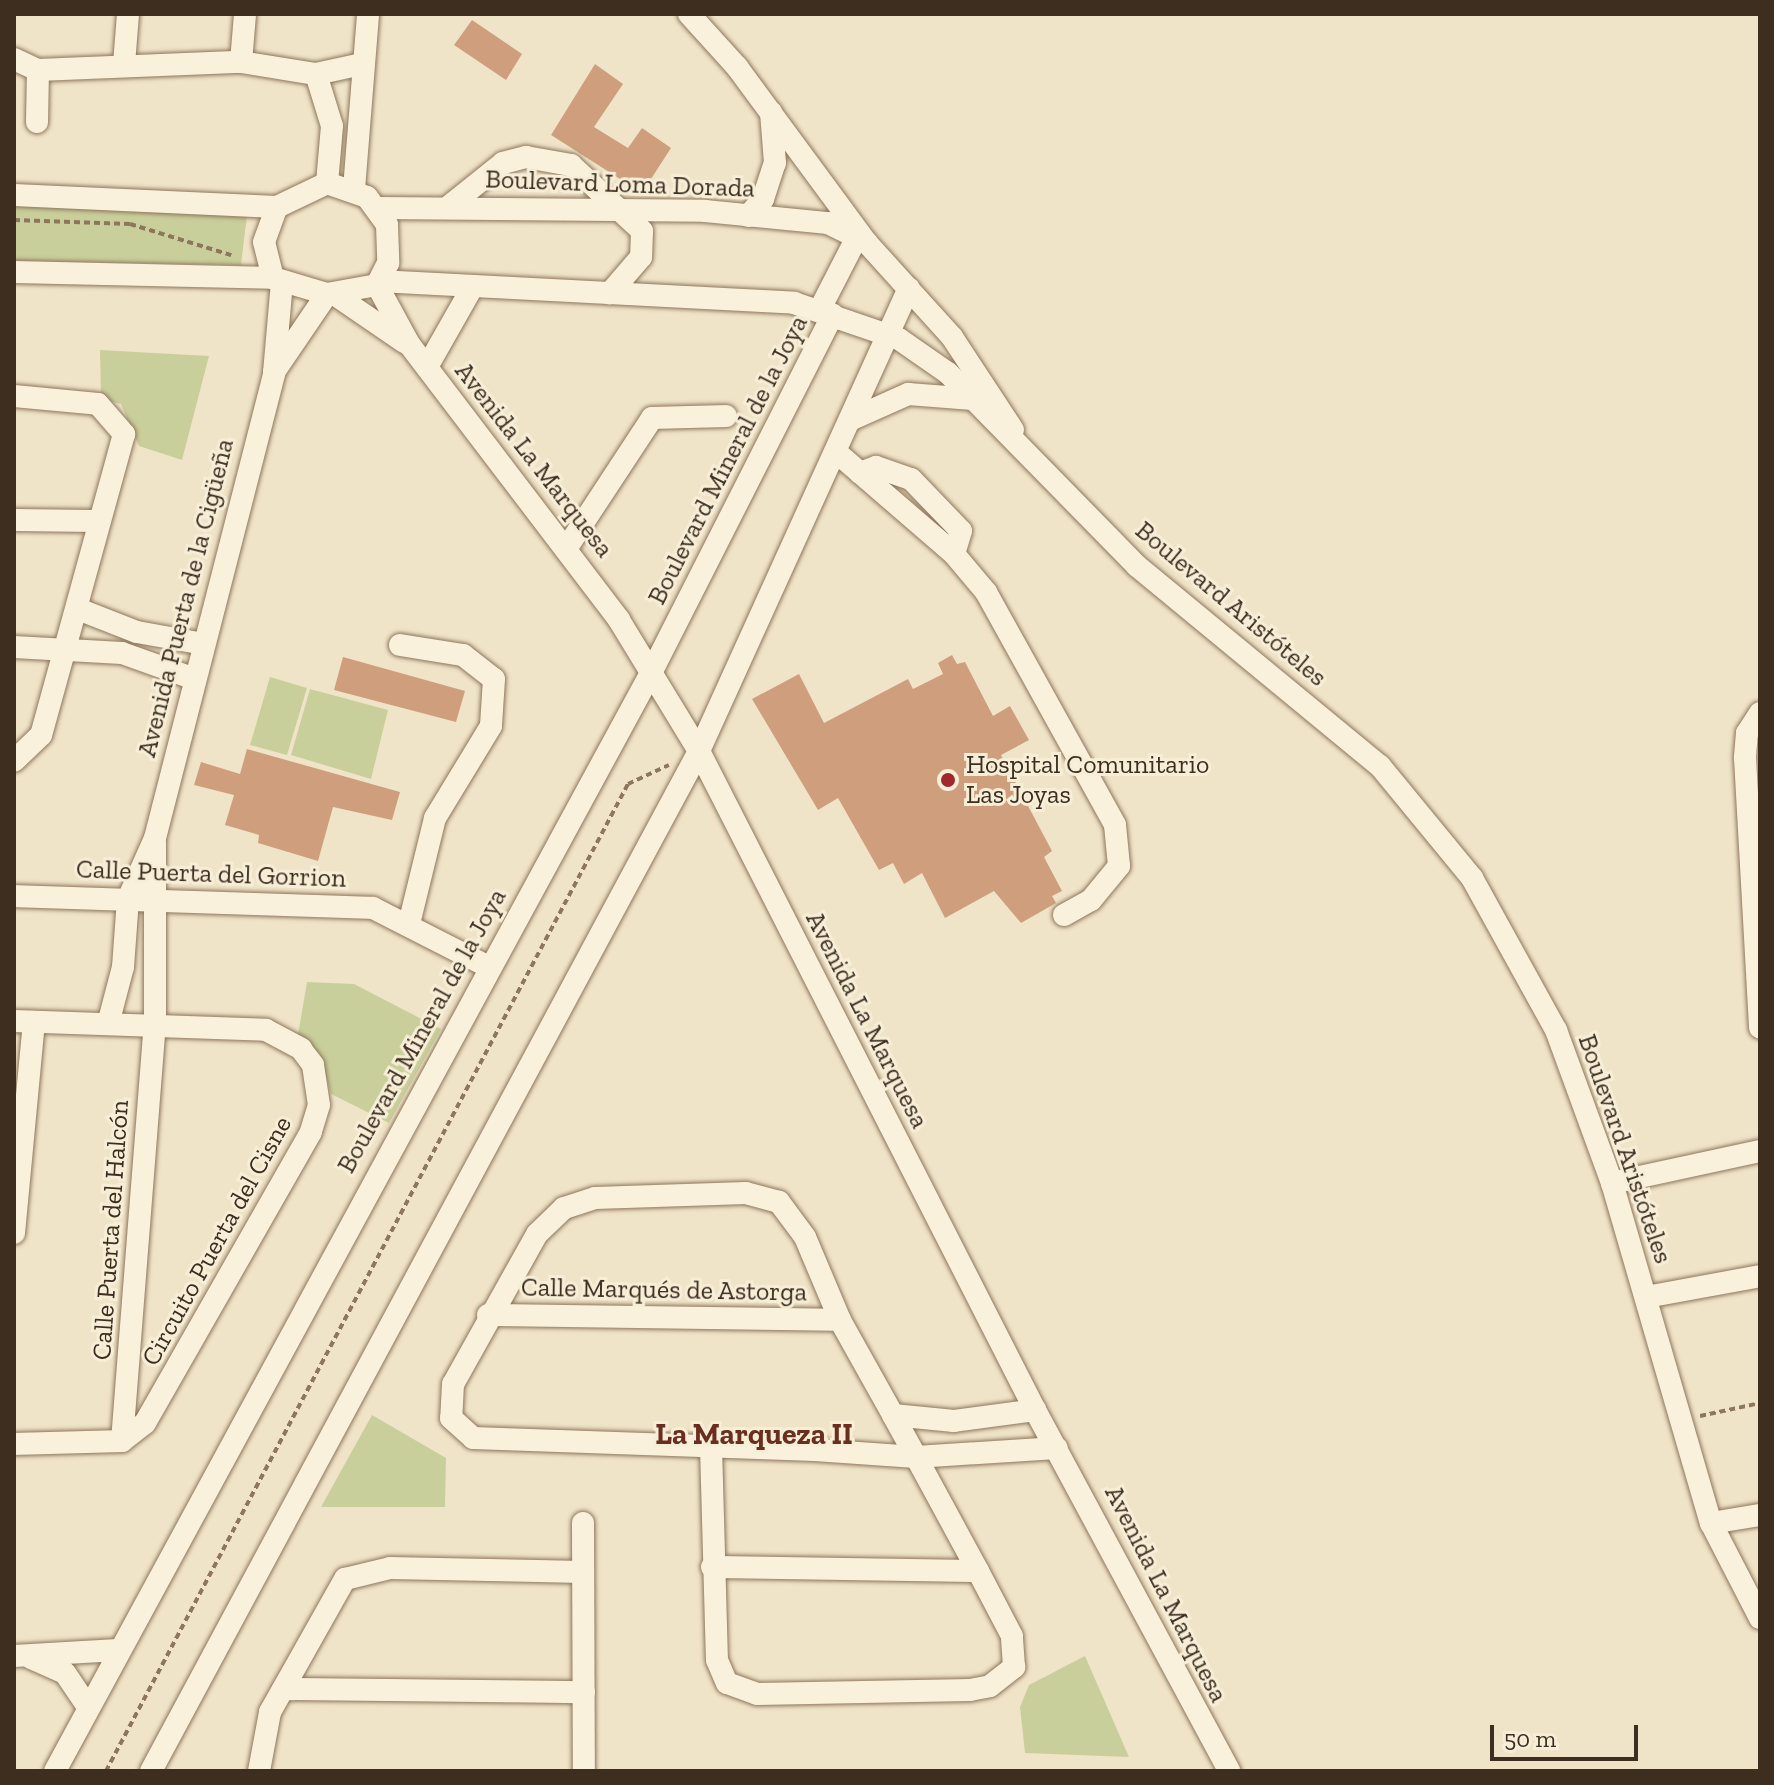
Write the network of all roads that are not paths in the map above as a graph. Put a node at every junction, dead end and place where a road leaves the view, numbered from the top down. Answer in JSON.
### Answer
{"nodes":[{"id":1,"x":128,"y":14,"type":"edge"},
{"id":2,"x":245,"y":14,"type":"edge"},
{"id":3,"x":368,"y":14,"type":"edge"},
{"id":4,"x":689,"y":14,"type":"edge"},
{"id":5,"x":14,"y":59,"type":"edge"},
{"id":6,"x":241,"y":62,"type":"junction"},
{"id":7,"x":124,"y":64,"type":"junction"},
{"id":8,"x":362,"y":64,"type":"junction"},
{"id":9,"x":38,"y":70,"type":"junction"},
{"id":10,"x":316,"y":74,"type":"junction"},
{"id":11,"x":771,"y":111,"type":"junction"},
{"id":12,"x":37,"y":122,"type":"dead end"},
{"id":13,"x":327,"y":183,"type":"junction"},
{"id":14,"x":354,"y":189,"type":"junction"},
{"id":15,"x":14,"y":195,"type":"edge"},
{"id":16,"x":277,"y":207,"type":"junction"},
{"id":17,"x":448,"y":207,"type":"junction"},
{"id":18,"x":378,"y":208,"type":"junction"},
{"id":19,"x":631,"y":214,"type":"junction"},
{"id":20,"x":748,"y":216,"type":"junction"},
{"id":21,"x":862,"y":240,"type":"junction"},
{"id":22,"x":14,"y":272,"type":"edge"},
{"id":23,"x":277,"y":280,"type":"junction"},
{"id":24,"x":379,"y":283,"type":"junction"},
{"id":25,"x":473,"y":286,"type":"junction"},
{"id":26,"x":909,"y":288,"type":"junction"},
{"id":27,"x":610,"y":293,"type":"junction"},
{"id":28,"x":331,"y":294,"type":"junction"},
{"id":29,"x":827,"y":312,"type":"junction"},
{"id":30,"x":884,"y":333,"type":"junction"},
{"id":31,"x":409,"y":344,"type":"junction"},
{"id":32,"x":427,"y":367,"type":"junction"},
{"id":33,"x":274,"y":373,"type":"junction"},
{"id":34,"x":14,"y":396,"type":"edge"},
{"id":35,"x":973,"y":399,"type":"junction"},
{"id":36,"x":726,"y":416,"type":"dead end"},
{"id":37,"x":850,"y":420,"type":"junction"},
{"id":38,"x":836,"y":452,"type":"junction"},
{"id":39,"x":1030,"y":457,"type":"junction"},
{"id":40,"x":860,"y":473,"type":"junction"},
{"id":41,"x":926,"y":494,"type":"junction"},
{"id":42,"x":904,"y":516,"type":"junction"},
{"id":43,"x":14,"y":520,"type":"edge"},
{"id":44,"x":95,"y":521,"type":"junction"},
{"id":45,"x":568,"y":546,"type":"junction"},
{"id":46,"x":954,"y":554,"type":"junction"},
{"id":47,"x":78,"y":609,"type":"junction"},
{"id":48,"x":204,"y":644,"type":"junction"},
{"id":49,"x":400,"y":645,"type":"dead end"},
{"id":50,"x":14,"y":647,"type":"edge"},
{"id":51,"x":67,"y":648,"type":"junction"},
{"id":52,"x":651,"y":673,"type":"junction"},
{"id":53,"x":195,"y":679,"type":"junction"},
{"id":54,"x":1760,"y":713,"type":"edge"},
{"id":55,"x":699,"y":751,"type":"junction"},
{"id":56,"x":14,"y":761,"type":"edge"},
{"id":57,"x":155,"y":838,"type":"junction"},
{"id":58,"x":14,"y":896,"type":"edge"},
{"id":59,"x":128,"y":899,"type":"junction"},
{"id":60,"x":157,"y":899,"type":"junction"},
{"id":61,"x":1064,"y":915,"type":"dead end"},
{"id":62,"x":409,"y":924,"type":"junction"},
{"id":63,"x":489,"y":967,"type":"junction"},
{"id":64,"x":24,"y":1021,"type":"edge"},
{"id":65,"x":155,"y":1023,"type":"junction"},
{"id":66,"x":108,"y":1024,"type":"junction"},
{"id":67,"x":1760,"y":1028,"type":"edge"},
{"id":68,"x":1760,"y":1151,"type":"edge"},
{"id":69,"x":1612,"y":1183,"type":"junction"},
{"id":70,"x":14,"y":1233,"type":"edge"},
{"id":71,"x":1760,"y":1276,"type":"edge"},
{"id":72,"x":1646,"y":1297,"type":"junction"},
{"id":73,"x":488,"y":1315,"type":"junction"},
{"id":74,"x":840,"y":1320,"type":"junction"},
{"id":75,"x":1035,"y":1410,"type":"junction"},
{"id":76,"x":893,"y":1415,"type":"junction"},
{"id":77,"x":122,"y":1441,"type":"junction"},
{"id":78,"x":14,"y":1444,"type":"edge"},
{"id":79,"x":711,"y":1447,"type":"junction"},
{"id":80,"x":1057,"y":1448,"type":"junction"},
{"id":81,"x":916,"y":1457,"type":"junction"},
{"id":82,"x":1760,"y":1515,"type":"edge"},
{"id":83,"x":583,"y":1523,"type":"dead end"},
{"id":84,"x":1711,"y":1523,"type":"junction"},
{"id":85,"x":712,"y":1567,"type":"junction"},
{"id":86,"x":978,"y":1571,"type":"junction"},
{"id":87,"x":583,"y":1572,"type":"junction"},
{"id":88,"x":1760,"y":1618,"type":"edge"},
{"id":89,"x":118,"y":1650,"type":"junction"},
{"id":90,"x":18,"y":1656,"type":"edge"},
{"id":91,"x":283,"y":1689,"type":"junction"},
{"id":92,"x":584,"y":1692,"type":"junction"},
{"id":93,"x":87,"y":1706,"type":"junction"},
{"id":94,"x":1224,"y":1766,"type":"edge"},
{"id":95,"x":55,"y":1771,"type":"edge"},
{"id":96,"x":151,"y":1771,"type":"edge"},
{"id":97,"x":259,"y":1771,"type":"edge"},
{"id":98,"x":584,"y":1771,"type":"edge"}],
"edges":[{"from":1,"to":7,"type":"street"},
{"from":2,"to":6,"type":"street"},
{"from":3,"to":8,"type":"street"},
{"from":4,"to":11,"type":"street"},
{"from":5,"to":9,"type":"street"},
{"from":6,"to":7,"type":"street"},
{"from":6,"to":10,"type":"street"},
{"from":7,"to":9,"type":"street"},
{"from":8,"to":10,"type":"street"},
{"from":8,"to":14,"type":"street"},
{"from":9,"to":12,"type":"street"},
{"from":10,"to":13,"type":"street"},
{"from":11,"to":20,"type":"street"},
{"from":11,"to":21,"type":"street"},
{"from":13,"to":14,"type":"street"},
{"from":13,"to":16,"type":"street"},
{"from":14,"to":18,"type":"street"},
{"from":15,"to":16,"type":"street"},
{"from":16,"to":23,"type":"street"},
{"from":17,"to":18,"type":"street","name":"Boulevard Loma Dorada"},
{"from":17,"to":19,"type":"street","name":"Boulevard Loma Dorada"},
{"from":17,"to":19,"type":"street"},
{"from":18,"to":24,"type":"street"},
{"from":19,"to":20,"type":"street","name":"Boulevard Loma Dorada"},
{"from":19,"to":27,"type":"street"},
{"from":20,"to":21,"type":"street","name":"Boulevard Loma Dorada"},
{"from":21,"to":26,"type":"street","name":"Boulevard Loma Dorada"},
{"from":21,"to":29,"type":"street"},
{"from":22,"to":23,"type":"street"},
{"from":23,"to":28,"type":"street"},
{"from":23,"to":33,"type":"street","name":"Avenida Puerta de la Cigüeña"},
{"from":24,"to":25,"type":"street"},
{"from":24,"to":28,"type":"street"},
{"from":24,"to":31,"type":"street","name":"Avenida La Marquesa"},
{"from":25,"to":27,"type":"street"},
{"from":25,"to":32,"type":"street"},
{"from":26,"to":30,"type":"street"},
{"from":26,"to":39,"type":"street","name":"Boulevard Aristóteles"},
{"from":27,"to":29,"type":"street"},
{"from":28,"to":31,"type":"street","name":"Avenida La Marquesa"},
{"from":28,"to":33,"type":"street","name":"Avenida Puerta de la Cigüeña"},
{"from":29,"to":30,"type":"street"},
{"from":29,"to":52,"type":"street","name":"Boulevard Mineral de la Joya"},
{"from":30,"to":35,"type":"street","name":"Boulevard Aristóteles"},
{"from":30,"to":37,"type":"street"},
{"from":31,"to":32,"type":"street","name":"Avenida La Marquesa"},
{"from":32,"to":45,"type":"street","name":"Avenida La Marquesa"},
{"from":33,"to":48,"type":"street","name":"Avenida Puerta de la Cigüeña"},
{"from":34,"to":44,"type":"street"},
{"from":35,"to":37,"type":"street"},
{"from":35,"to":39,"type":"street","name":"Boulevard Aristóteles"},
{"from":36,"to":45,"type":"street"},
{"from":37,"to":38,"type":"street"},
{"from":38,"to":40,"type":"street"},
{"from":38,"to":55,"type":"street"},
{"from":39,"to":69,"type":"street","name":"Boulevard Aristóteles"},
{"from":40,"to":41,"type":"street"},
{"from":40,"to":42,"type":"street"},
{"from":41,"to":42,"type":"street"},
{"from":41,"to":46,"type":"street"},
{"from":42,"to":46,"type":"street"},
{"from":43,"to":44,"type":"street"},
{"from":44,"to":47,"type":"street"},
{"from":45,"to":52,"type":"street","name":"Avenida La Marquesa"},
{"from":46,"to":61,"type":"street"},
{"from":47,"to":48,"type":"street"},
{"from":47,"to":51,"type":"street"},
{"from":48,"to":53,"type":"street","name":"Avenida Puerta de la Cigüeña"},
{"from":49,"to":62,"type":"street"},
{"from":50,"to":51,"type":"street"},
{"from":51,"to":53,"type":"street"},
{"from":51,"to":56,"type":"street"},
{"from":52,"to":55,"type":"street","name":"Avenida La Marquesa"},
{"from":52,"to":63,"type":"street","name":"Boulevard Mineral de la Joya"},
{"from":53,"to":57,"type":"street","name":"Avenida Puerta de la Cigüeña"},
{"from":54,"to":67,"type":"street"},
{"from":55,"to":75,"type":"street","name":"Avenida La Marquesa"},
{"from":55,"to":96,"type":"street"},
{"from":57,"to":59,"type":"street","name":"Avenida Puerta de la Cigüeña"},
{"from":57,"to":60,"type":"street","name":"Avenida Puerta de la Cigüeña"},
{"from":58,"to":59,"type":"street","name":"Calle Puerta del Gorrion"},
{"from":59,"to":60,"type":"street","name":"Calle Puerta del Gorrion"},
{"from":59,"to":66,"type":"street"},
{"from":60,"to":62,"type":"street","name":"Calle Puerta del Gorrion"},
{"from":60,"to":65,"type":"street"},
{"from":62,"to":63,"type":"street","name":"Calle Puerta del Gorrion"},
{"from":63,"to":89,"type":"street","name":"Boulevard Mineral de la Joya"},
{"from":64,"to":66,"type":"street","name":"Circuito Puerta del Cisne"},
{"from":64,"to":70,"type":"street"},
{"from":65,"to":66,"type":"street","name":"Circuito Puerta del Cisne"},
{"from":65,"to":77,"type":"street","name":"Calle Puerta del Halcón"},
{"from":65,"to":77,"type":"street","name":"Circuito Puerta del Cisne"},
{"from":68,"to":69,"type":"street"},
{"from":69,"to":72,"type":"street","name":"Boulevard Aristóteles"},
{"from":71,"to":72,"type":"street"},
{"from":72,"to":84,"type":"street","name":"Boulevard Aristóteles"},
{"from":73,"to":74,"type":"street","name":"Calle Marqués de Astorga"},
{"from":73,"to":74,"type":"street"},
{"from":73,"to":79,"type":"street"},
{"from":74,"to":76,"type":"street"},
{"from":75,"to":76,"type":"street"},
{"from":75,"to":80,"type":"street","name":"Avenida La Marquesa"},
{"from":76,"to":81,"type":"street"},
{"from":77,"to":78,"type":"street"},
{"from":79,"to":81,"type":"street"},
{"from":79,"to":85,"type":"street"},
{"from":80,"to":81,"type":"street"},
{"from":80,"to":94,"type":"street","name":"Avenida La Marquesa"},
{"from":81,"to":86,"type":"street"},
{"from":82,"to":84,"type":"street"},
{"from":83,"to":87,"type":"street"},
{"from":84,"to":88,"type":"street","name":"Boulevard Aristóteles"},
{"from":85,"to":86,"type":"street"},
{"from":85,"to":86,"type":"street"},
{"from":87,"to":91,"type":"street"},
{"from":87,"to":92,"type":"street"},
{"from":89,"to":90,"type":"street"},
{"from":89,"to":93,"type":"street","name":"Boulevard Mineral de la Joya"},
{"from":90,"to":93,"type":"street"},
{"from":91,"to":92,"type":"street"},
{"from":91,"to":97,"type":"street"},
{"from":92,"to":98,"type":"street"},
{"from":93,"to":95,"type":"street","name":"Boulevard Mineral de la Joya"}]}
